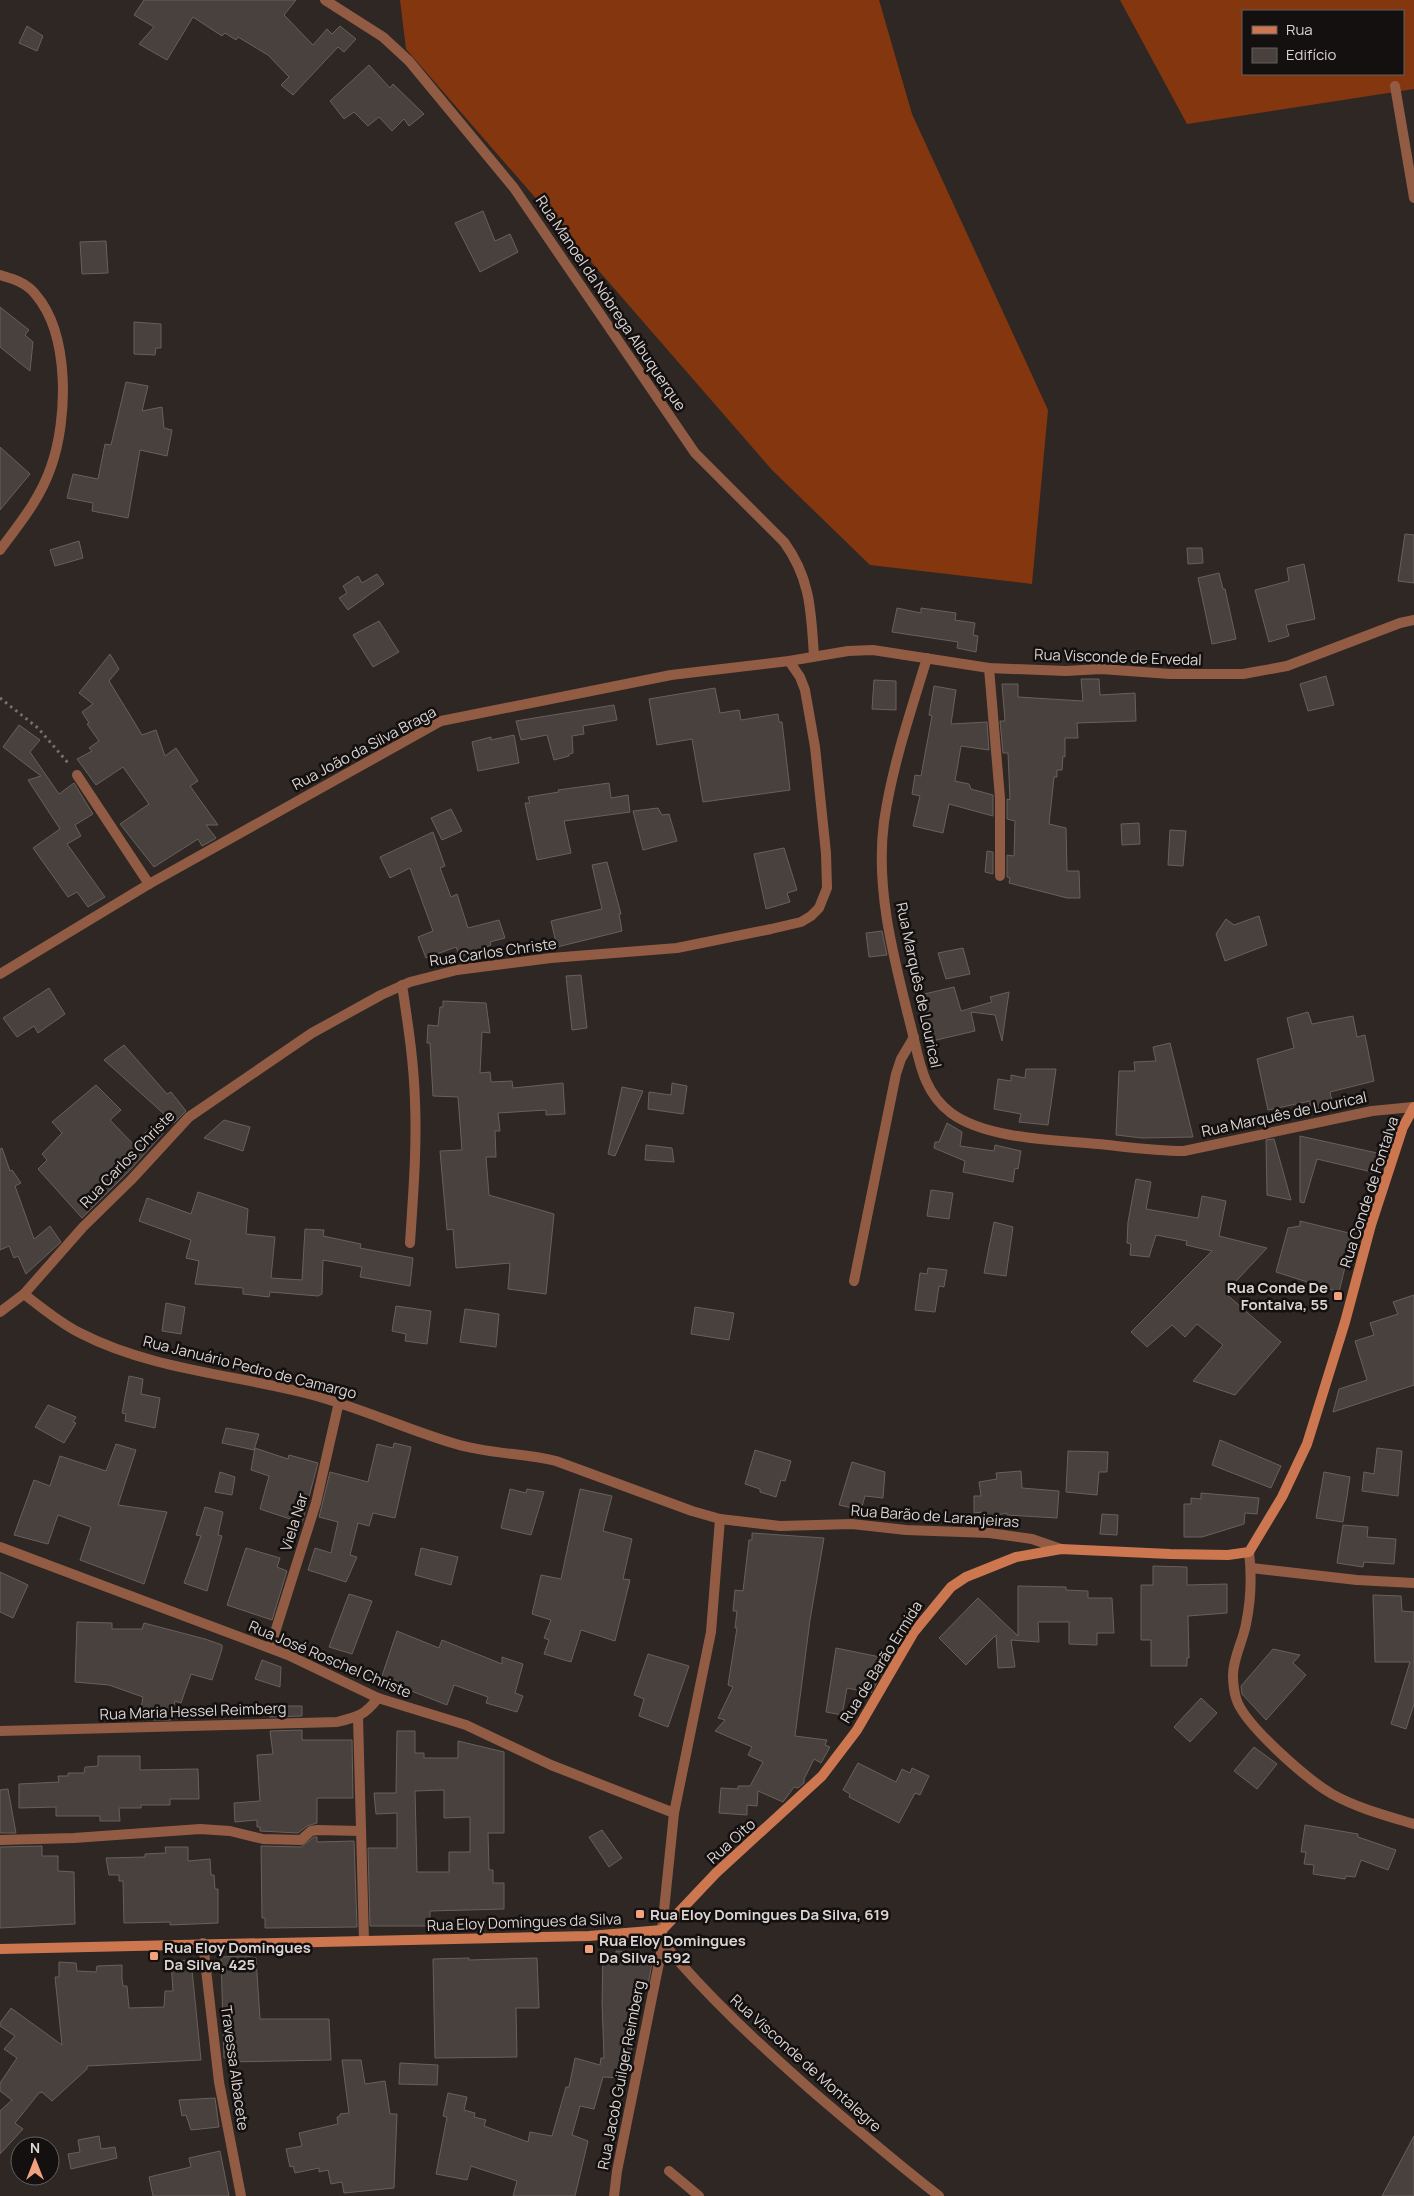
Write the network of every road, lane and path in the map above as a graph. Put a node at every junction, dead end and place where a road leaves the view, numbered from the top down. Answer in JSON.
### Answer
{"nodes":[{"id":1,"x":325,"y":0,"type":"edge"},
{"id":2,"x":1395,"y":86,"type":"dead end"},
{"id":3,"x":1414,"y":198,"type":"edge"},
{"id":4,"x":0,"y":275,"type":"edge"},
{"id":5,"x":0,"y":550,"type":"edge"},
{"id":6,"x":1414,"y":620,"type":"edge"},
{"id":7,"x":814,"y":656,"type":"junction"},
{"id":8,"x":927,"y":658,"type":"junction"},
{"id":9,"x":788,"y":661,"type":"junction"},
{"id":10,"x":989,"y":668,"type":"junction"},
{"id":11,"x":0,"y":698,"type":"edge"},
{"id":12,"x":77,"y":775,"type":"joint"},
{"id":13,"x":1000,"y":876,"type":"dead end"},
{"id":14,"x":149,"y":884,"type":"junction"},
{"id":15,"x":0,"y":974,"type":"edge"},
{"id":16,"x":402,"y":985,"type":"junction"},
{"id":17,"x":914,"y":1038,"type":"junction"},
{"id":18,"x":1414,"y":1107,"type":"edge"},
{"id":19,"x":410,"y":1243,"type":"dead end"},
{"id":20,"x":854,"y":1281,"type":"dead end"},
{"id":21,"x":24,"y":1294,"type":"junction"},
{"id":22,"x":0,"y":1312,"type":"edge"},
{"id":23,"x":339,"y":1402,"type":"junction"},
{"id":24,"x":720,"y":1519,"type":"junction"},
{"id":25,"x":827,"y":1524,"type":"joint"},
{"id":26,"x":0,"y":1547,"type":"edge"},
{"id":27,"x":1061,"y":1549,"type":"junction"},
{"id":28,"x":1249,"y":1552,"type":"junction"},
{"id":29,"x":1251,"y":1568,"type":"junction"},
{"id":30,"x":1414,"y":1583,"type":"edge"},
{"id":31,"x":270,"y":1648,"type":"junction"},
{"id":32,"x":378,"y":1698,"type":"junction"},
{"id":33,"x":358,"y":1717,"type":"junction"},
{"id":34,"x":0,"y":1732,"type":"edge"},
{"id":35,"x":822,"y":1776,"type":"joint"},
{"id":36,"x":674,"y":1813,"type":"junction"},
{"id":37,"x":1414,"y":1824,"type":"edge"},
{"id":38,"x":360,"y":1831,"type":"junction"},
{"id":39,"x":0,"y":1840,"type":"edge"},
{"id":40,"x":662,"y":1930,"type":"junction"},
{"id":41,"x":364,"y":1941,"type":"junction"},
{"id":42,"x":203,"y":1943,"type":"junction"},
{"id":43,"x":663,"y":1943,"type":"junction"},
{"id":44,"x":0,"y":1949,"type":"edge"},
{"id":45,"x":669,"y":2171,"type":"dead end"},
{"id":46,"x":241,"y":2196,"type":"edge"},
{"id":47,"x":614,"y":2196,"type":"edge"},
{"id":48,"x":699,"y":2196,"type":"edge"},
{"id":49,"x":940,"y":2196,"type":"edge"}],
"edges":[{"from":1,"to":7,"type":"street","name":"Rua Manoel da Nóbrega Albuquerque"},
{"from":2,"to":3,"type":"street"},
{"from":4,"to":5,"type":"street"},
{"from":6,"to":10,"type":"street","name":"Rua Visconde de Ervedal"},
{"from":7,"to":8,"type":"street","name":"Rua Visconde de Ervedal"},
{"from":7,"to":9,"type":"street","name":"Rua João da Silva Braga"},
{"from":8,"to":10,"type":"street","name":"Rua Visconde de Ervedal"},
{"from":8,"to":17,"type":"street","name":"Rua Marquês de Lourical"},
{"from":9,"to":14,"type":"street","name":"Rua João da Silva Braga"},
{"from":9,"to":16,"type":"street","name":"Rua Carlos Christe"},
{"from":10,"to":13,"type":"street"},
{"from":11,"to":12,"type":"path"},
{"from":12,"to":14,"type":"street"},
{"from":14,"to":15,"type":"street","name":"Rua João da Silva Braga"},
{"from":16,"to":19,"type":"street"},
{"from":16,"to":21,"type":"street","name":"Rua Carlos Christe"},
{"from":17,"to":18,"type":"street","name":"Rua Marquês de Lourical"},
{"from":17,"to":20,"type":"street"},
{"from":18,"to":28,"type":"main road","name":"Rua Conde de Fontalva"},
{"from":21,"to":22,"type":"street","name":"Rua Carlos Christe"},
{"from":21,"to":23,"type":"street","name":"Rua Januário Pedro de Camargo"},
{"from":23,"to":24,"type":"street","name":"Rua Januário Pedro de Camargo"},
{"from":23,"to":31,"type":"street","name":"Viela Nar"},
{"from":24,"to":25,"type":"street","name":"Rua Januário Pedro de Camargo"},
{"from":24,"to":36,"type":"street"},
{"from":25,"to":27,"type":"street","name":"Rua Barão de Laranjeiras"},
{"from":26,"to":31,"type":"street","name":"Rua José Roschel Christe"},
{"from":27,"to":28,"type":"main road","name":"Rua Barão de Laranjeiras"},
{"from":27,"to":35,"type":"main road","name":"Rua de Barão Ermida"},
{"from":28,"to":29,"type":"street"},
{"from":29,"to":30,"type":"street"},
{"from":29,"to":37,"type":"street"},
{"from":31,"to":32,"type":"street","name":"Rua José Roschel Christe"},
{"from":32,"to":33,"type":"street"},
{"from":32,"to":36,"type":"street","name":"Rua José Roschel Christe"},
{"from":33,"to":34,"type":"street","name":"Rua Maria Hessel Reimberg"},
{"from":33,"to":38,"type":"street"},
{"from":35,"to":40,"type":"main road","name":"Rua Oito"},
{"from":36,"to":40,"type":"street"},
{"from":38,"to":39,"type":"street"},
{"from":38,"to":41,"type":"street"},
{"from":40,"to":41,"type":"main road","name":"Rua Eloy Domingues da Silva"},
{"from":40,"to":43,"type":"street","name":"Rua Jacob Guilger Reimberg"},
{"from":41,"to":42,"type":"main road","name":"Rua Eloy Domingues da Silva"},
{"from":42,"to":44,"type":"main road","name":"Rua Eloy Domingues da Silva"},
{"from":42,"to":46,"type":"street","name":"Travessa Albacete"},
{"from":43,"to":47,"type":"street","name":"Rua Jacob Guilger Reimberg"},
{"from":43,"to":49,"type":"street","name":"Rua Visconde de Montalegre"},
{"from":45,"to":48,"type":"street"}]}
